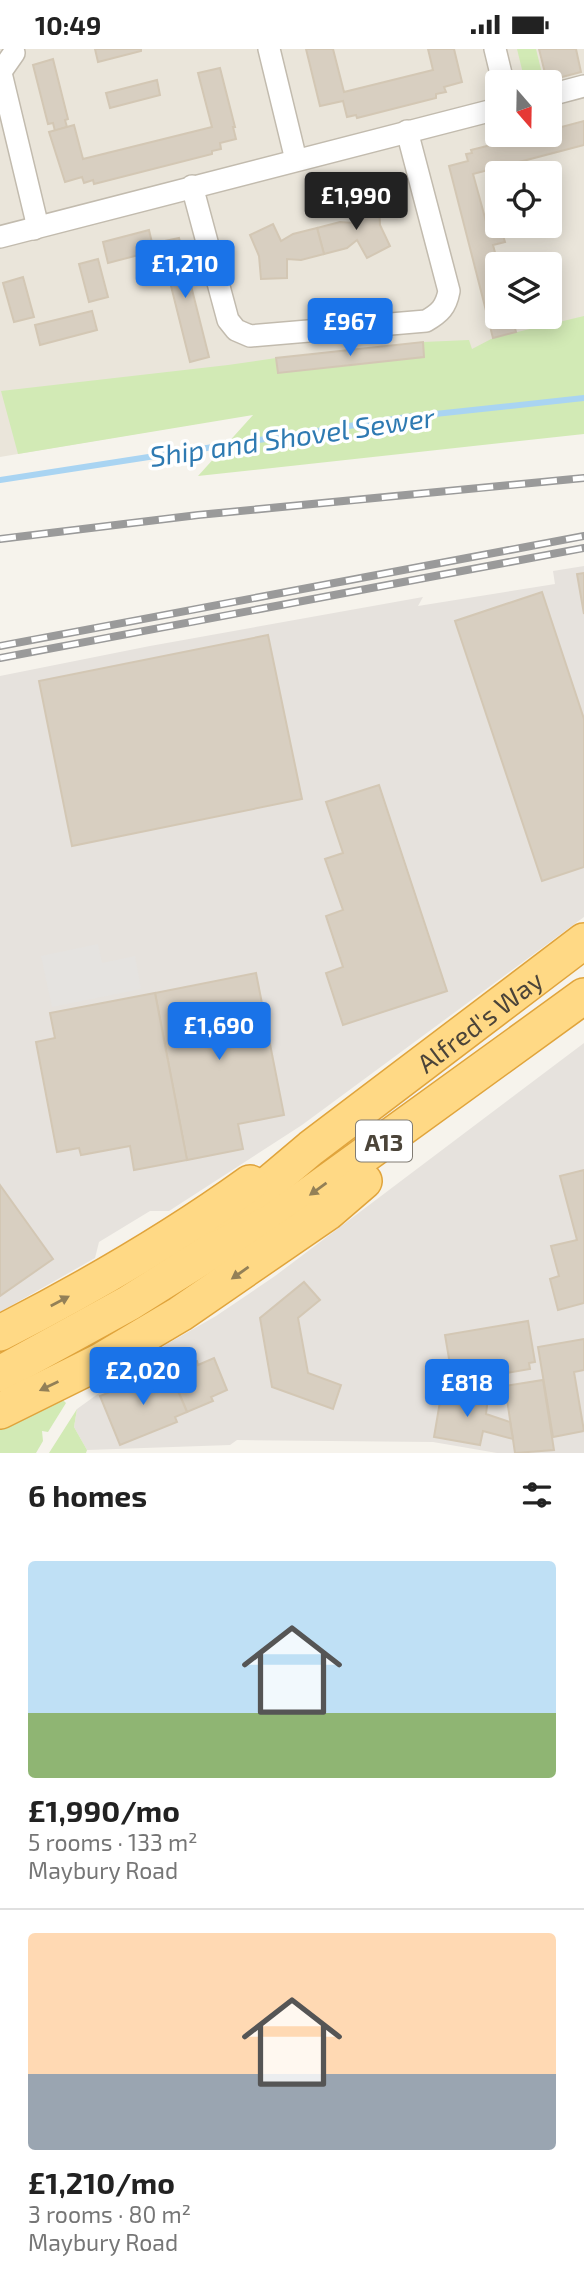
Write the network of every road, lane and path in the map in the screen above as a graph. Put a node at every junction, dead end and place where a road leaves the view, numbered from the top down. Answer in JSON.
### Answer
{"nodes":[{"id":1,"x":270,"y":49,"type":"edge"},
{"id":2,"x":495,"y":49,"type":"edge"},
{"id":3,"x":14,"y":53,"type":"dead end"},
{"id":4,"x":500,"y":70,"type":"edge"},
{"id":5,"x":0,"y":73,"type":"edge"},
{"id":6,"x":584,"y":86,"type":"edge"},
{"id":7,"x":562,"y":92,"type":"edge"},
{"id":8,"x":485,"y":112,"type":"edge"},
{"id":9,"x":407,"y":131,"type":"junction"},
{"id":10,"x":296,"y":160,"type":"junction"},
{"id":11,"x":192,"y":186,"type":"junction"},
{"id":12,"x":34,"y":229,"type":"junction"},
{"id":13,"x":0,"y":237,"type":"edge"},
{"id":14,"x":584,"y":941,"type":"edge"},
{"id":15,"x":584,"y":996,"type":"edge"},
{"id":16,"x":551,"y":1019,"type":"junction"},
{"id":17,"x":375,"y":1100,"type":"junction"},
{"id":18,"x":210,"y":1252,"type":"junction"},
{"id":19,"x":0,"y":1333,"type":"edge"},
{"id":20,"x":0,"y":1374,"type":"edge"},
{"id":21,"x":0,"y":1411,"type":"edge"}],
"edges":[{"from":1,"to":10,"type":"street"},
{"from":2,"to":4,"type":"street"},
{"from":3,"to":5,"type":"street"},
{"from":5,"to":12,"type":"street"},
{"from":6,"to":7,"type":"street"},
{"from":8,"to":9,"type":"street"},
{"from":9,"to":10,"type":"street"},
{"from":9,"to":11,"type":"street"},
{"from":10,"to":11,"type":"street"},
{"from":11,"to":12,"type":"street"},
{"from":12,"to":13,"type":"street"},
{"from":14,"to":17,"type":"highway","name":"Alfred's Way","number":"A13"},
{"from":15,"to":16,"type":"highway","name":"Alfred's Way","number":"A13"},
{"from":16,"to":18,"type":"highway","number":"A13","one_way":true},
{"from":16,"to":21,"type":"highway","number":"A13","one_way":true},
{"from":17,"to":18,"type":"highway","number":"A13"},
{"from":19,"to":17,"type":"highway","number":"A13","one_way":true},
{"from":18,"to":20,"type":"highway","number":"A13"}]}
